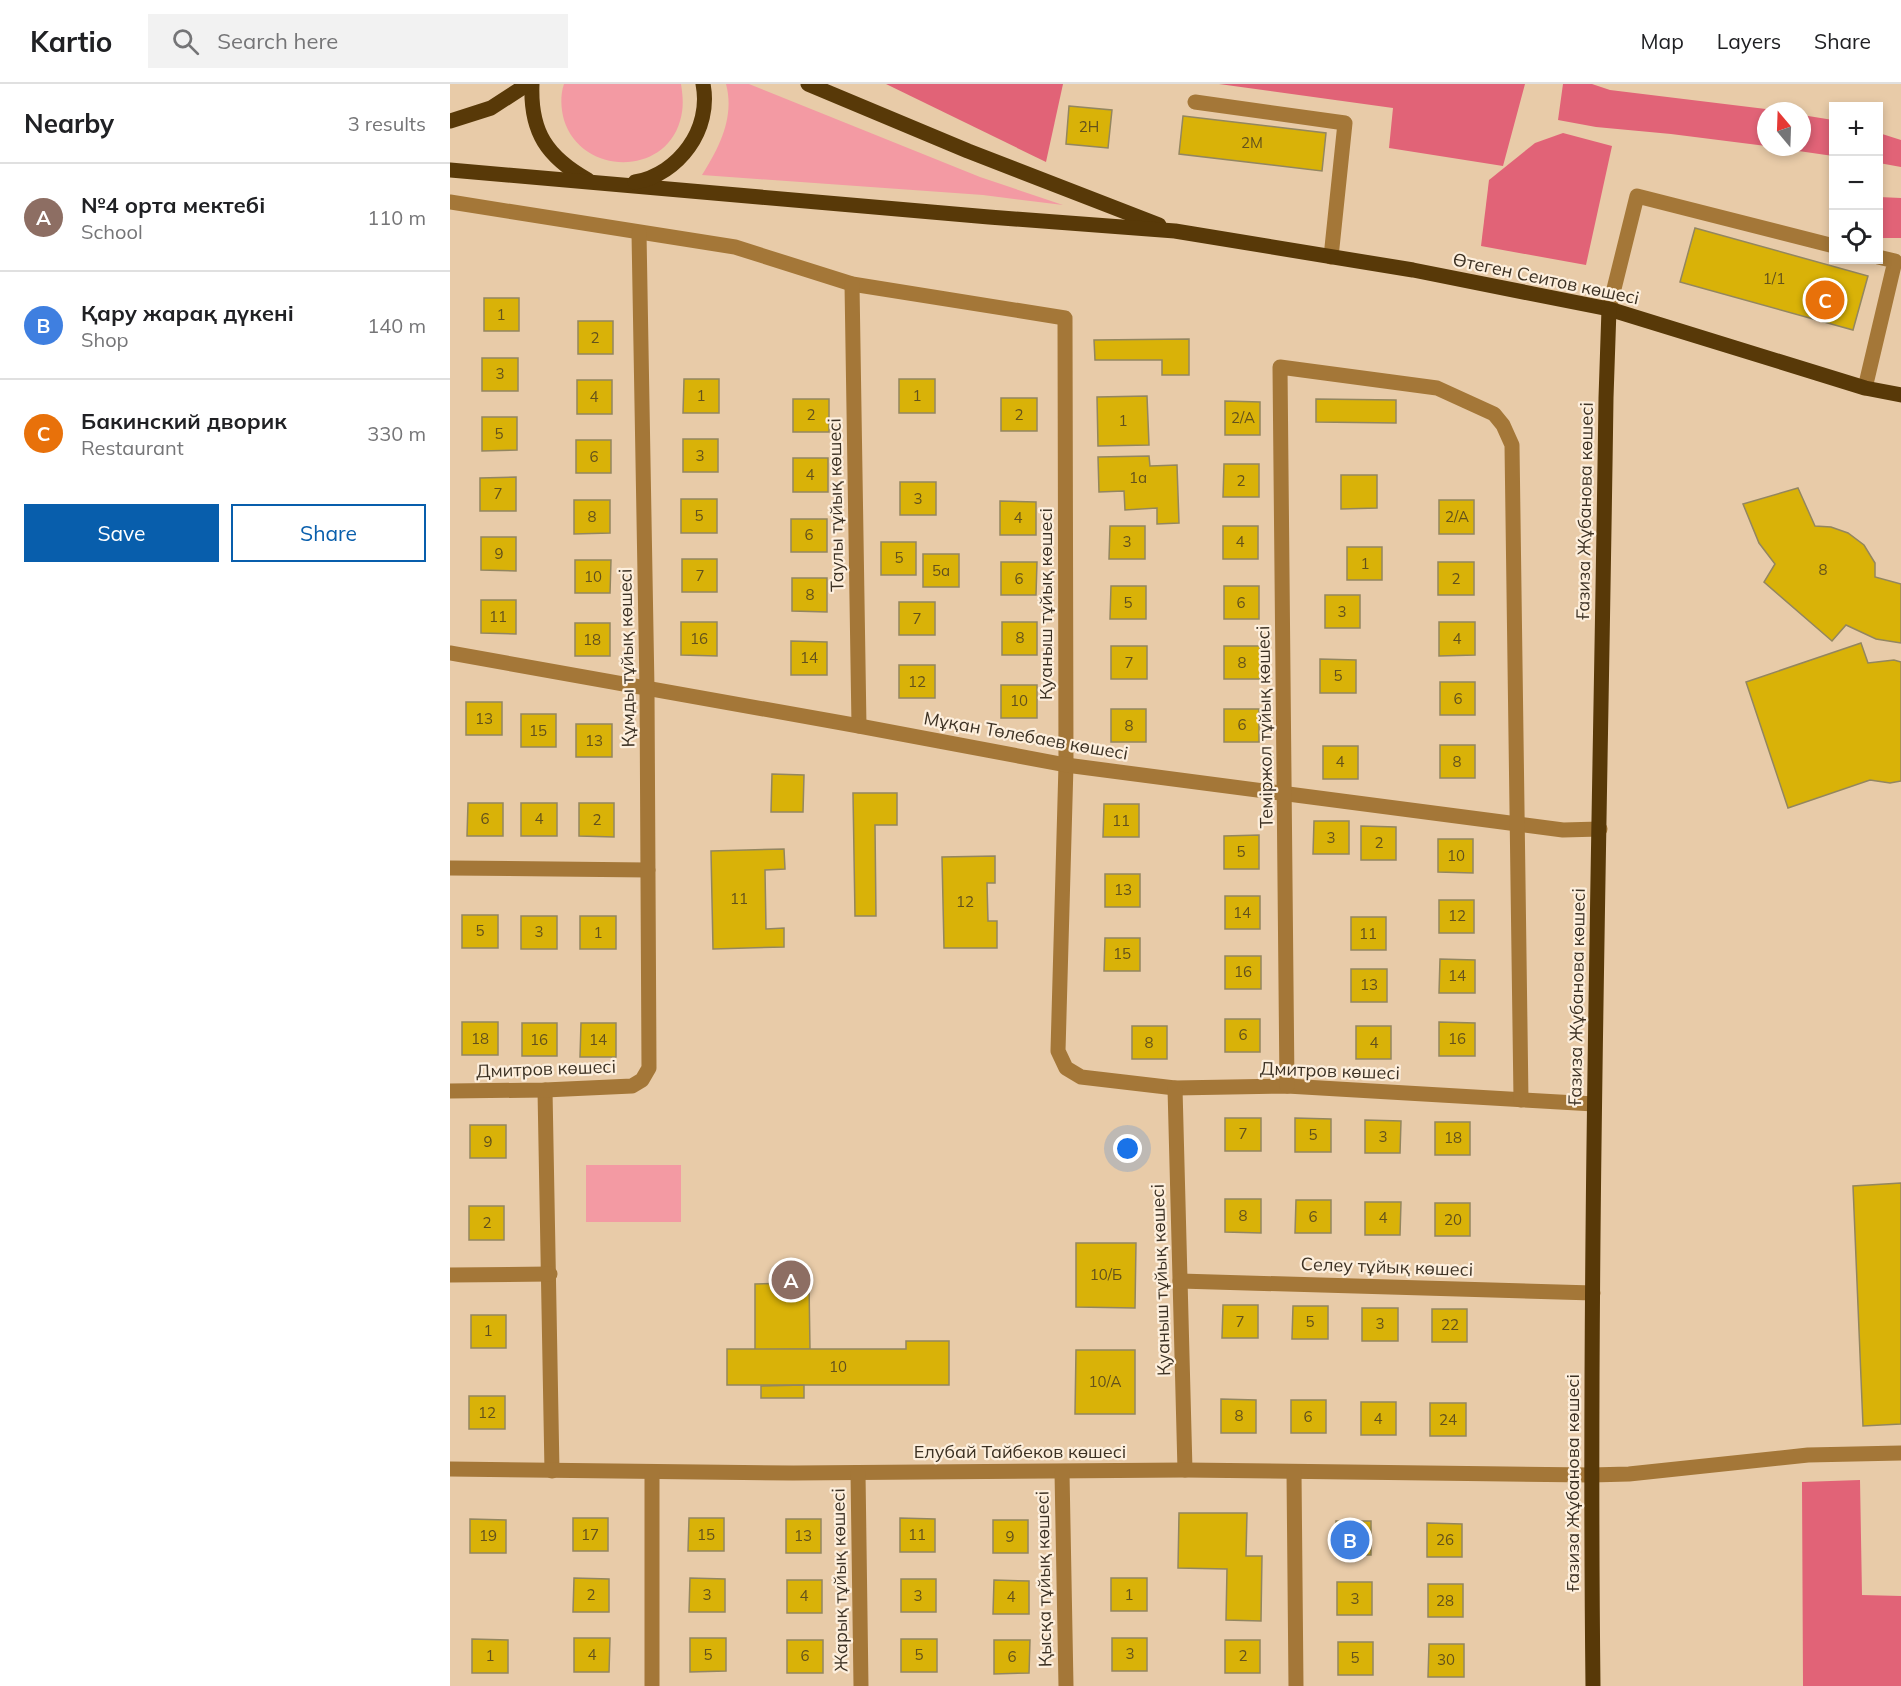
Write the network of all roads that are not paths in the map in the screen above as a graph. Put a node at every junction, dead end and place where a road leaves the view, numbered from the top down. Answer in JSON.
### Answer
{"nodes":[{"id":1,"x":530,"y":84,"type":"edge"},
{"id":2,"x":703,"y":84,"type":"edge"},
{"id":3,"x":808,"y":84,"type":"edge"},
{"id":4,"x":1196,"y":102,"type":"dead end"},
{"id":5,"x":450,"y":121,"type":"edge"},
{"id":6,"x":450,"y":170,"type":"edge"},
{"id":7,"x":594,"y":183,"type":"junction"},
{"id":8,"x":620,"y":185,"type":"junction"},
{"id":9,"x":450,"y":202,"type":"edge"},
{"id":10,"x":1175,"y":231,"type":"junction"},
{"id":11,"x":639,"y":232,"type":"junction"},
{"id":12,"x":1829,"y":245,"type":"edge"},
{"id":13,"x":1330,"y":257,"type":"junction"},
{"id":14,"x":1883,"y":258,"type":"edge"},
{"id":15,"x":852,"y":284,"type":"junction"},
{"id":16,"x":1610,"y":309,"type":"junction"},
{"id":17,"x":1865,"y":388,"type":"junction"},
{"id":18,"x":1901,"y":395,"type":"edge"},
{"id":19,"x":450,"y":652,"type":"edge"},
{"id":20,"x":647,"y":689,"type":"junction"},
{"id":21,"x":859,"y":726,"type":"junction"},
{"id":22,"x":1066,"y":765,"type":"junction"},
{"id":23,"x":1285,"y":795,"type":"junction"},
{"id":24,"x":1517,"y":825,"type":"junction"},
{"id":25,"x":1599,"y":829,"type":"junction"},
{"id":26,"x":450,"y":868,"type":"edge"},
{"id":27,"x":648,"y":870,"type":"junction"},
{"id":28,"x":1066,"y":1068,"type":"joint"},
{"id":29,"x":642,"y":1080,"type":"joint"},
{"id":30,"x":1287,"y":1086,"type":"junction"},
{"id":31,"x":1175,"y":1088,"type":"junction"},
{"id":32,"x":545,"y":1090,"type":"junction"},
{"id":33,"x":450,"y":1091,"type":"edge"},
{"id":34,"x":1521,"y":1100,"type":"junction"},
{"id":35,"x":1594,"y":1104,"type":"junction"},
{"id":36,"x":550,"y":1274,"type":"junction"},
{"id":37,"x":450,"y":1275,"type":"edge"},
{"id":38,"x":1180,"y":1281,"type":"junction"},
{"id":39,"x":1593,"y":1293,"type":"junction"},
{"id":40,"x":1901,"y":1453,"type":"edge"},
{"id":41,"x":450,"y":1469,"type":"edge"},
{"id":42,"x":1185,"y":1470,"type":"junction"},
{"id":43,"x":552,"y":1471,"type":"junction"},
{"id":44,"x":652,"y":1472,"type":"junction"},
{"id":45,"x":1062,"y":1472,"type":"junction"},
{"id":46,"x":1294,"y":1472,"type":"junction"},
{"id":47,"x":858,"y":1473,"type":"junction"},
{"id":48,"x":1591,"y":1475,"type":"junction"},
{"id":49,"x":652,"y":1686,"type":"edge"},
{"id":50,"x":861,"y":1686,"type":"edge"},
{"id":51,"x":1066,"y":1686,"type":"edge"},
{"id":52,"x":1296,"y":1686,"type":"edge"},
{"id":53,"x":1593,"y":1686,"type":"edge"}],
"edges":[{"from":1,"to":5,"type":"main road"},
{"from":1,"to":7,"type":"main road"},
{"from":2,"to":8,"type":"main road"},
{"from":3,"to":10,"type":"main road"},
{"from":4,"to":13,"type":"street"},
{"from":6,"to":7,"type":"main road"},
{"from":7,"to":8,"type":"main road"},
{"from":8,"to":10,"type":"main road"},
{"from":9,"to":11,"type":"street"},
{"from":10,"to":13,"type":"main road","name":"Өтеген Сеитов көшесі"},
{"from":11,"to":15,"type":"street"},
{"from":11,"to":20,"type":"street","name":"Құмды тұйық көшесі"},
{"from":12,"to":16,"type":"street"},
{"from":13,"to":16,"type":"main road","name":"Өтеген Сеитов көшесі"},
{"from":14,"to":17,"type":"street"},
{"from":15,"to":21,"type":"street","name":"Таулы тұйық көшесі"},
{"from":15,"to":22,"type":"street","name":"Қуаныш тұйық көшесі"},
{"from":16,"to":17,"type":"main road","name":"Өтеген Сеитов көшесі"},
{"from":16,"to":25,"type":"main road","name":"Ғазиза Жұбанова көшесі"},
{"from":17,"to":18,"type":"main road","name":"Өтеген Сеитов көшесі"},
{"from":19,"to":20,"type":"street","name":"Мұқан Төлебаев көшесі"},
{"from":20,"to":21,"type":"street","name":"Мұқан Төлебаев көшесі"},
{"from":20,"to":27,"type":"street","name":"Құмды тұйық көшесі"},
{"from":21,"to":22,"type":"street","name":"Мұқан Төлебаев көшесі"},
{"from":22,"to":23,"type":"street","name":"Мұқан Төлебаев көшесі"},
{"from":22,"to":28,"type":"street","name":"Қуаныш тұйық көшесі"},
{"from":23,"to":24,"type":"street","name":"Мұқан Төлебаев көшесі"},
{"from":23,"to":24,"type":"street","name":"Теміржол тұйық көшесі"},
{"from":23,"to":30,"type":"street","name":"Теміржол тұйық көшесі"},
{"from":24,"to":25,"type":"street","name":"Мұқан Төлебаев көшесі"},
{"from":24,"to":34,"type":"street"},
{"from":25,"to":35,"type":"main road","name":"Ғазиза Жұбанова көшесі"},
{"from":26,"to":27,"type":"street"},
{"from":27,"to":29,"type":"street","name":"Құмды тұйық көшесі"},
{"from":28,"to":31,"type":"street","name":"Дмитров көшесі"},
{"from":29,"to":32,"type":"street","name":"Дмитров көшесі"},
{"from":30,"to":31,"type":"street","name":"Дмитров көшесі"},
{"from":30,"to":34,"type":"street","name":"Дмитров көшесі"},
{"from":31,"to":38,"type":"street","name":"Қуаныш тұйық көшесі"},
{"from":32,"to":33,"type":"street","name":"Дмитров көшесі"},
{"from":32,"to":36,"type":"street"},
{"from":34,"to":35,"type":"street","name":"Дмитров көшесі"},
{"from":35,"to":39,"type":"main road","name":"Ғазиза Жұбанова көшесі"},
{"from":36,"to":37,"type":"street"},
{"from":36,"to":43,"type":"street"},
{"from":38,"to":39,"type":"street","name":"Селеу тұйық көшесі"},
{"from":38,"to":42,"type":"street","name":"Қуаныш тұйық көшесі"},
{"from":39,"to":48,"type":"main road","name":"Ғазиза Жұбанова көшесі"},
{"from":40,"to":48,"type":"street","name":"Елубай Тайбеков көшесі"},
{"from":41,"to":43,"type":"street","name":"Елубай Тайбеков көшесі"},
{"from":42,"to":45,"type":"street","name":"Елубай Тайбеков көшесі"},
{"from":42,"to":46,"type":"street","name":"Елубай Тайбеков көшесі"},
{"from":43,"to":44,"type":"street","name":"Елубай Тайбеков көшесі"},
{"from":44,"to":47,"type":"street","name":"Елубай Тайбеков көшесі"},
{"from":44,"to":49,"type":"street"},
{"from":45,"to":47,"type":"street","name":"Елубай Тайбеков көшесі"},
{"from":45,"to":51,"type":"street","name":"Қысқа тұйық көшесі"},
{"from":46,"to":48,"type":"street","name":"Елубай Тайбеков көшесі"},
{"from":46,"to":52,"type":"street"},
{"from":47,"to":50,"type":"street","name":"Жарық тұйық көшесі"},
{"from":48,"to":53,"type":"main road","name":"Ғазиза Жұбанова көшесі"}]}
